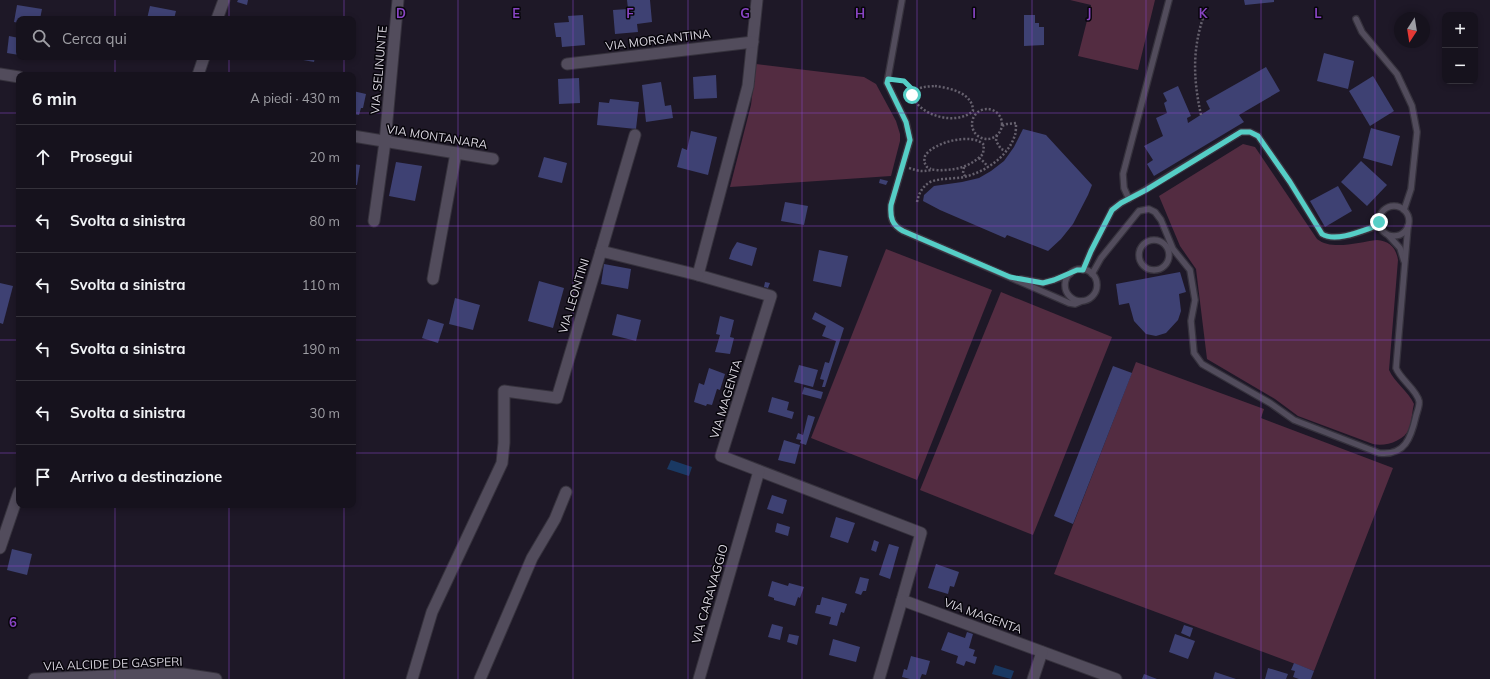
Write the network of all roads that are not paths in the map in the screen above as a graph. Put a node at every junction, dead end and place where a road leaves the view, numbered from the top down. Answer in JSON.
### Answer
{"nodes":[{"id":1,"x":224,"y":0,"type":"edge"},
{"id":2,"x":398,"y":0,"type":"edge"},
{"id":3,"x":757,"y":0,"type":"edge"},
{"id":4,"x":902,"y":0,"type":"edge"},
{"id":5,"x":1169,"y":0,"type":"edge"},
{"id":6,"x":218,"y":16,"type":"edge"},
{"id":7,"x":1356,"y":19,"type":"dead end"},
{"id":8,"x":753,"y":42,"type":"junction"},
{"id":9,"x":203,"y":60,"type":"edge"},
{"id":10,"x":567,"y":64,"type":"dead end"},
{"id":11,"x":199,"y":72,"type":"edge"},
{"id":12,"x":0,"y":74,"type":"edge"},
{"id":13,"x":16,"y":77,"type":"edge"},
{"id":14,"x":635,"y":135,"type":"dead end"},
{"id":15,"x":356,"y":137,"type":"edge"},
{"id":16,"x":385,"y":142,"type":"junction"},
{"id":17,"x":456,"y":153,"type":"junction"},
{"id":18,"x":493,"y":159,"type":"dead end"},
{"id":19,"x":1129,"y":199,"type":"junction"},
{"id":20,"x":1404,"y":210,"type":"junction"},
{"id":21,"x":374,"y":221,"type":"dead end"},
{"id":22,"x":1379,"y":225,"type":"junction"},
{"id":23,"x":1408,"y":226,"type":"junction"},
{"id":24,"x":1389,"y":236,"type":"junction"},
{"id":25,"x":1170,"y":249,"type":"junction"},
{"id":26,"x":602,"y":251,"type":"junction"},
{"id":27,"x":1405,"y":265,"type":"junction"},
{"id":28,"x":1083,"y":270,"type":"junction"},
{"id":29,"x":1072,"y":273,"type":"junction"},
{"id":30,"x":1092,"y":274,"type":"junction"},
{"id":31,"x":698,"y":275,"type":"junction"},
{"id":32,"x":1010,"y":277,"type":"junction"},
{"id":33,"x":433,"y":279,"type":"dead end"},
{"id":34,"x":1082,"y":301,"type":"junction"},
{"id":35,"x":759,"y":471,"type":"junction"},
{"id":36,"x":566,"y":492,"type":"dead end"},
{"id":37,"x":16,"y":501,"type":"edge"},
{"id":38,"x":0,"y":548,"type":"edge"},
{"id":39,"x":902,"y":600,"type":"junction"},
{"id":40,"x":1042,"y":652,"type":"junction"},
{"id":41,"x":412,"y":678,"type":"edge"},
{"id":42,"x":34,"y":679,"type":"edge"},
{"id":43,"x":216,"y":679,"type":"edge"},
{"id":44,"x":480,"y":679,"type":"edge"},
{"id":45,"x":699,"y":679,"type":"edge"},
{"id":46,"x":879,"y":679,"type":"edge"},
{"id":47,"x":1033,"y":679,"type":"edge"},
{"id":48,"x":1116,"y":679,"type":"edge"}],
"edges":[{"from":1,"to":6,"type":"street"},
{"from":2,"to":16,"type":"street","name":"VIA SELINUNTE"},
{"from":3,"to":8,"type":"street"},
{"from":4,"to":32,"type":"lane"},
{"from":5,"to":19,"type":"lane"},
{"from":7,"to":20,"type":"lane"},
{"from":8,"to":10,"type":"street","name":"VIA MORGANTINA"},
{"from":8,"to":31,"type":"street"},
{"from":9,"to":11,"type":"street"},
{"from":12,"to":13,"type":"street"},
{"from":14,"to":26,"type":"street"},
{"from":15,"to":16,"type":"street","name":"VIA MONTANARA"},
{"from":16,"to":17,"type":"street","name":"VIA MONTANARA"},
{"from":16,"to":21,"type":"street","name":"VIA SELINUNTE"},
{"from":17,"to":18,"type":"street","name":"VIA MONTANARA"},
{"from":17,"to":33,"type":"street"},
{"from":19,"to":22,"type":"lane"},
{"from":19,"to":28,"type":"lane"},
{"from":20,"to":22,"type":"lane"},
{"from":20,"to":23,"type":"lane"},
{"from":22,"to":24,"type":"lane"},
{"from":23,"to":24,"type":"lane"},
{"from":23,"to":27,"type":"lane"},
{"from":24,"to":27,"type":"lane"},
{"from":25,"to":25,"type":"lane"},
{"from":25,"to":27,"type":"lane"},
{"from":25,"to":30,"type":"lane"},
{"from":26,"to":31,"type":"street","name":"VIA LEONTINI"},
{"from":26,"to":41,"type":"street","name":"VIA LEONTINI"},
{"from":28,"to":29,"type":"lane"},
{"from":28,"to":30,"type":"lane"},
{"from":29,"to":32,"type":"lane"},
{"from":29,"to":34,"type":"lane"},
{"from":30,"to":34,"type":"lane"},
{"from":31,"to":35,"type":"street","name":"VIA MAGENTA"},
{"from":32,"to":34,"type":"lane"},
{"from":35,"to":39,"type":"street","name":"VIA MAGENTA"},
{"from":35,"to":45,"type":"street","name":"VIA CARAVAGGIO"},
{"from":36,"to":44,"type":"street"},
{"from":37,"to":38,"type":"street"},
{"from":39,"to":40,"type":"street","name":"VIA MAGENTA"},
{"from":39,"to":46,"type":"street"},
{"from":40,"to":47,"type":"street"},
{"from":40,"to":48,"type":"street","name":"VIA MAGENTA"},
{"from":42,"to":43,"type":"street","name":"VIA ALCIDE DE GASPERI"}]}
